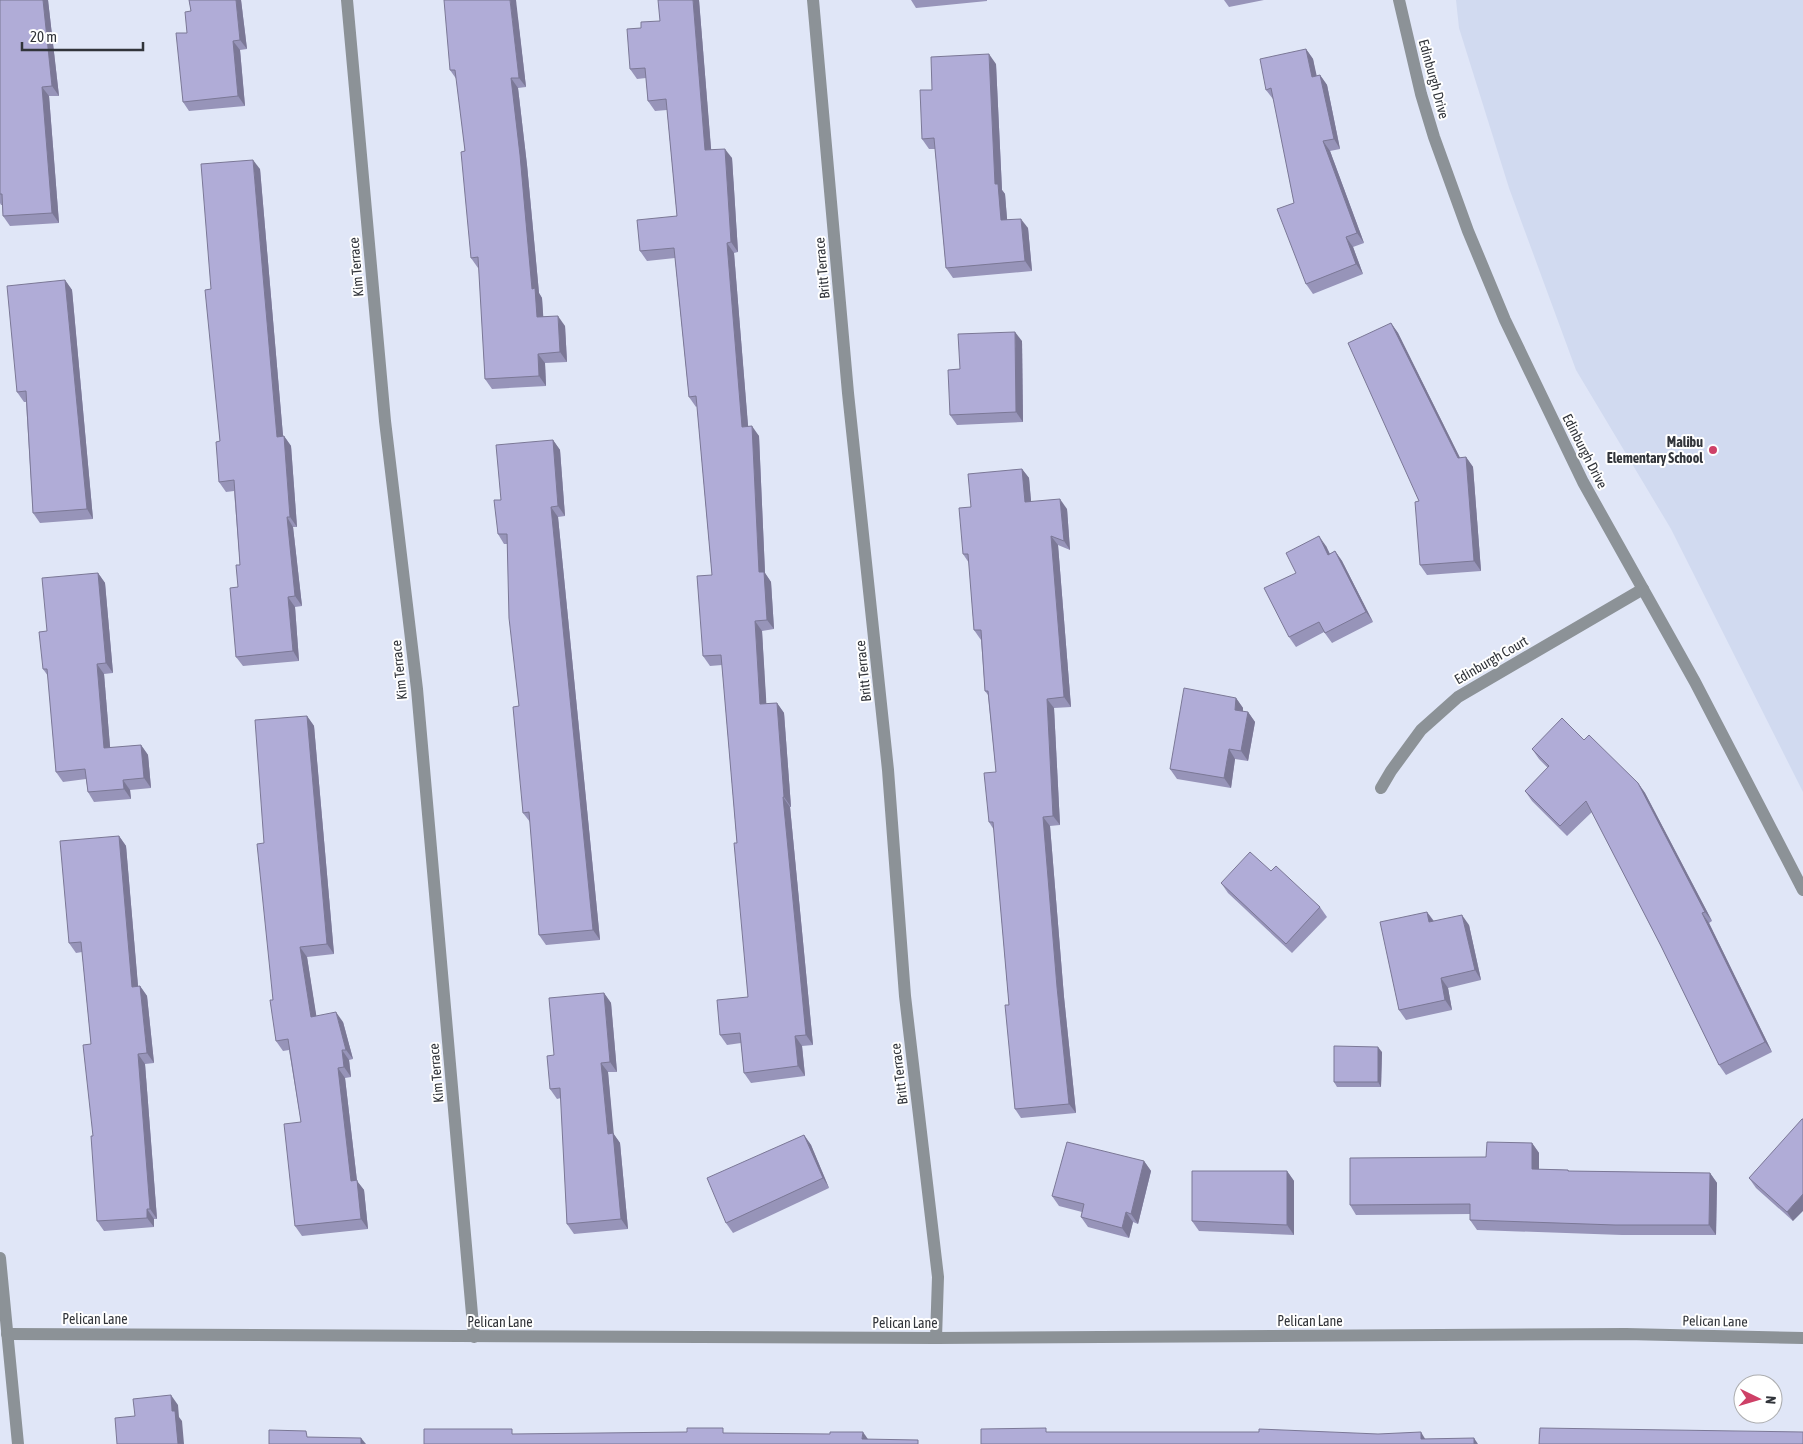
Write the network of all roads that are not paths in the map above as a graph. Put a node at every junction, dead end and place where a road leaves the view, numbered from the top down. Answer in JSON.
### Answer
{"nodes":[{"id":1,"x":347,"y":0,"type":"edge"},
{"id":2,"x":813,"y":0,"type":"edge"},
{"id":3,"x":1399,"y":0,"type":"edge"},
{"id":4,"x":1643,"y":589,"type":"junction"},
{"id":5,"x":1382,"y":788,"type":"dead end"},
{"id":6,"x":1803,"y":890,"type":"edge"},
{"id":7,"x":0,"y":1258,"type":"edge"},
{"id":8,"x":7,"y":1334,"type":"junction"},
{"id":9,"x":474,"y":1337,"type":"junction"},
{"id":10,"x":936,"y":1338,"type":"junction"},
{"id":11,"x":1803,"y":1338,"type":"edge"},
{"id":12,"x":18,"y":1444,"type":"edge"}],
"edges":[{"from":1,"to":9,"type":"street","name":"Kim Terrace"},
{"from":2,"to":10,"type":"street","name":"Britt Terrace"},
{"from":3,"to":4,"type":"street","name":"Edinburgh Drive"},
{"from":4,"to":5,"type":"street","name":"Edinburgh Court"},
{"from":4,"to":6,"type":"street","name":"Edinburgh Drive"},
{"from":7,"to":8,"type":"street"},
{"from":8,"to":9,"type":"street","name":"Pelican Lane"},
{"from":8,"to":12,"type":"street"},
{"from":9,"to":10,"type":"street","name":"Pelican Lane"},
{"from":10,"to":11,"type":"street","name":"Pelican Lane"}]}
